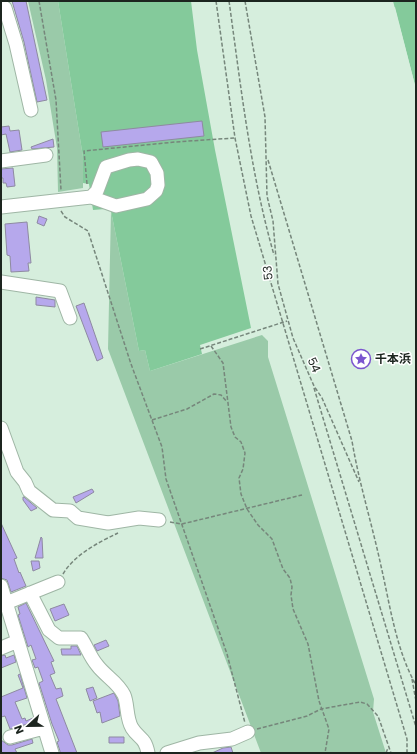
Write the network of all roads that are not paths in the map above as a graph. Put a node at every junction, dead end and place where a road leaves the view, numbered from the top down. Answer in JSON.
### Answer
{"nodes":[{"id":1,"x":1,"y":8,"type":"edge"},
{"id":2,"x":31,"y":110,"type":"dead end"},
{"id":3,"x":46,"y":154,"type":"dead end"},
{"id":4,"x":1,"y":161,"type":"edge"},
{"id":5,"x":91,"y":197,"type":"junction"},
{"id":6,"x":1,"y":207,"type":"edge"},
{"id":7,"x":1,"y":282,"type":"edge"},
{"id":8,"x":70,"y":318,"type":"dead end"},
{"id":9,"x":1,"y":428,"type":"edge"},
{"id":10,"x":159,"y":520,"type":"road end"},
{"id":11,"x":58,"y":582,"type":"road end"},
{"id":12,"x":1,"y":586,"type":"edge"},
{"id":13,"x":30,"y":593,"type":"junction"},
{"id":14,"x":4,"y":604,"type":"edge"},
{"id":15,"x":18,"y":640,"type":"junction"},
{"id":16,"x":1,"y":648,"type":"edge"},
{"id":17,"x":44,"y":728,"type":"junction"},
{"id":18,"x":248,"y":732,"type":"road end"},
{"id":19,"x":10,"y":737,"type":"dead end"},
{"id":20,"x":52,"y":753,"type":"edge"},
{"id":21,"x":148,"y":753,"type":"edge"},
{"id":22,"x":167,"y":753,"type":"edge"}],
"edges":[{"from":1,"to":2,"type":"street"},
{"from":3,"to":4,"type":"street"},
{"from":5,"to":5,"type":"street"},
{"from":5,"to":6,"type":"street"},
{"from":7,"to":8,"type":"street"},
{"from":9,"to":10,"type":"street"},
{"from":11,"to":13,"type":"street"},
{"from":12,"to":14,"type":"street"},
{"from":13,"to":14,"type":"street"},
{"from":13,"to":21,"type":"street"},
{"from":14,"to":15,"type":"street"},
{"from":15,"to":16,"type":"street"},
{"from":15,"to":17,"type":"street"},
{"from":17,"to":19,"type":"street"},
{"from":17,"to":20,"type":"street"},
{"from":18,"to":22,"type":"street"}]}
